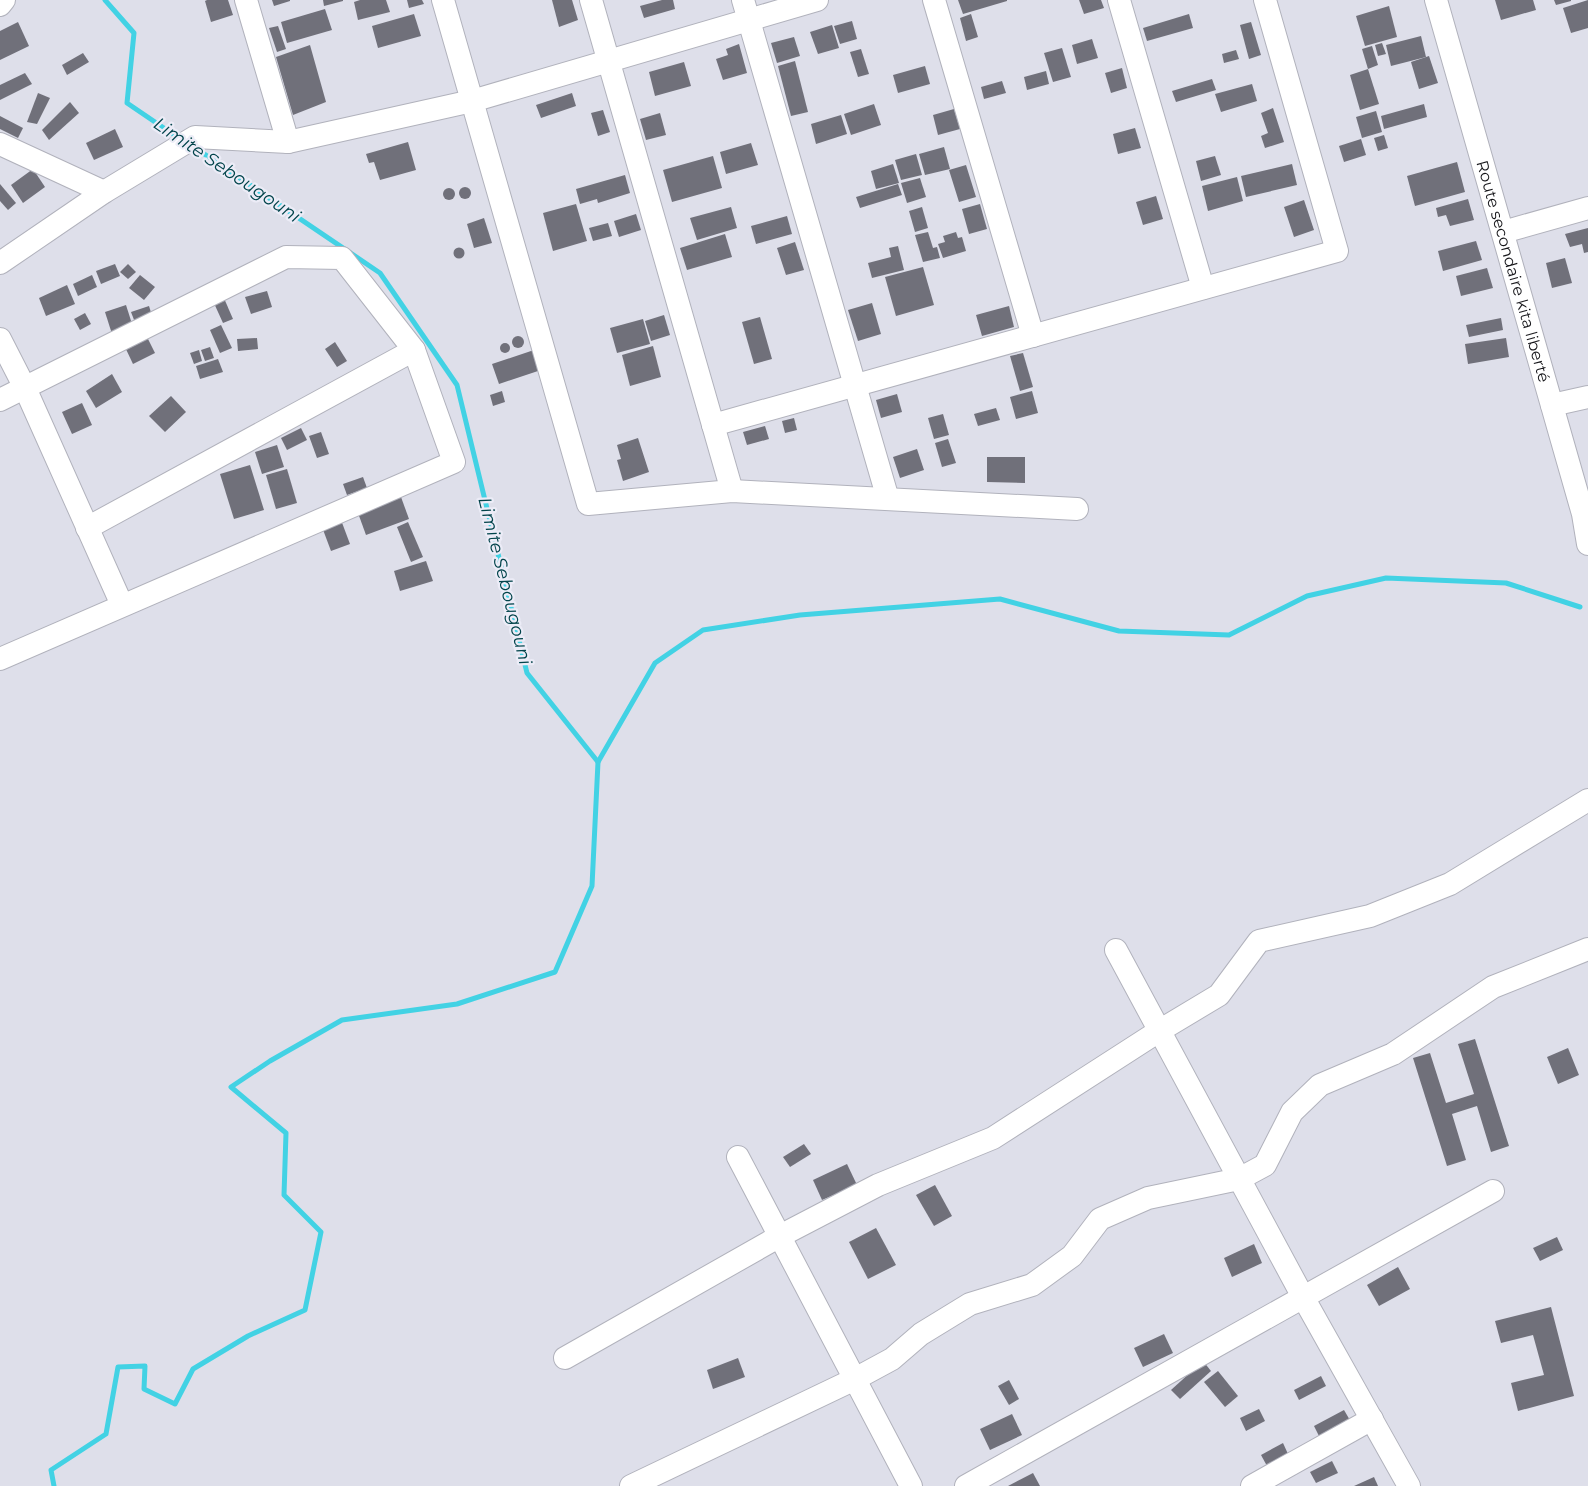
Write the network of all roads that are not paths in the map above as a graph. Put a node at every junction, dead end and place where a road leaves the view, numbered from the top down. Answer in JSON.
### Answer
{"nodes":[{"id":1,"x":4,"y":0,"type":"edge"},
{"id":2,"x":246,"y":0,"type":"edge"},
{"id":3,"x":443,"y":0,"type":"edge"},
{"id":4,"x":591,"y":0,"type":"edge"},
{"id":5,"x":817,"y":0,"type":"edge"},
{"id":6,"x":934,"y":0,"type":"edge"},
{"id":7,"x":1119,"y":0,"type":"edge"},
{"id":8,"x":1265,"y":0,"type":"edge"},
{"id":9,"x":1436,"y":0,"type":"edge"},
{"id":10,"x":0,"y":5,"type":"edge"},
{"id":11,"x":746,"y":10,"type":"edge"},
{"id":12,"x":608,"y":61,"type":"junction"},
{"id":13,"x":472,"y":101,"type":"junction"},
{"id":14,"x":288,"y":142,"type":"junction"},
{"id":15,"x":0,"y":144,"type":"edge"},
{"id":16,"x":104,"y":192,"type":"junction"},
{"id":17,"x":1588,"y":208,"type":"edge"},
{"id":18,"x":1503,"y":232,"type":"junction"},
{"id":19,"x":0,"y":263,"type":"edge"},
{"id":20,"x":1203,"y":288,"type":"junction"},
{"id":21,"x":1033,"y":336,"type":"junction"},
{"id":22,"x":0,"y":339,"type":"edge"},
{"id":23,"x":414,"y":350,"type":"junction"},
{"id":24,"x":855,"y":385,"type":"junction"},
{"id":25,"x":25,"y":388,"type":"junction"},
{"id":26,"x":1588,"y":397,"type":"edge"},
{"id":27,"x":0,"y":400,"type":"edge"},
{"id":28,"x":1552,"y":405,"type":"junction"},
{"id":29,"x":713,"y":425,"type":"junction"},
{"id":30,"x":732,"y":491,"type":"junction"},
{"id":31,"x":888,"y":500,"type":"junction"},
{"id":32,"x":1077,"y":509,"type":"dead end"},
{"id":33,"x":1586,"y":514,"type":"edge"},
{"id":34,"x":87,"y":528,"type":"junction"},
{"id":35,"x":1588,"y":544,"type":"edge"},
{"id":36,"x":122,"y":605,"type":"junction"},
{"id":37,"x":0,"y":659,"type":"edge"},
{"id":38,"x":1588,"y":800,"type":"edge"},
{"id":39,"x":1588,"y":949,"type":"edge"},
{"id":40,"x":1116,"y":950,"type":"dead end"},
{"id":41,"x":1159,"y":1031,"type":"junction"},
{"id":42,"x":738,"y":1157,"type":"dead end"},
{"id":43,"x":1239,"y":1179,"type":"junction"},
{"id":44,"x":1493,"y":1191,"type":"dead end"},
{"id":45,"x":780,"y":1236,"type":"junction"},
{"id":46,"x":1303,"y":1297,"type":"junction"},
{"id":47,"x":565,"y":1358,"type":"dead end"},
{"id":48,"x":855,"y":1379,"type":"junction"},
{"id":49,"x":1372,"y":1419,"type":"junction"},
{"id":50,"x":631,"y":1486,"type":"edge"},
{"id":51,"x":910,"y":1486,"type":"edge"},
{"id":52,"x":966,"y":1486,"type":"edge"},
{"id":53,"x":1252,"y":1486,"type":"edge"},
{"id":54,"x":1409,"y":1486,"type":"edge"}],
"edges":[{"from":1,"to":10,"type":"street"},
{"from":2,"to":14,"type":"street"},
{"from":3,"to":13,"type":"street"},
{"from":4,"to":12,"type":"street"},
{"from":5,"to":11,"type":"street"},
{"from":6,"to":21,"type":"street"},
{"from":7,"to":20,"type":"street"},
{"from":8,"to":20,"type":"street"},
{"from":9,"to":18,"type":"street","name":"Route secondaire kita liberté"},
{"from":11,"to":12,"type":"street"},
{"from":11,"to":24,"type":"street"},
{"from":12,"to":13,"type":"street"},
{"from":12,"to":29,"type":"street"},
{"from":13,"to":14,"type":"street"},
{"from":13,"to":30,"type":"street"},
{"from":14,"to":16,"type":"street"},
{"from":15,"to":16,"type":"street"},
{"from":16,"to":19,"type":"street"},
{"from":17,"to":18,"type":"street"},
{"from":18,"to":28,"type":"street","name":"Route secondaire kita liberté"},
{"from":20,"to":21,"type":"street"},
{"from":21,"to":24,"type":"street"},
{"from":22,"to":25,"type":"street"},
{"from":23,"to":25,"type":"street"},
{"from":23,"to":34,"type":"street"},
{"from":23,"to":36,"type":"street"},
{"from":24,"to":29,"type":"street"},
{"from":24,"to":31,"type":"street"},
{"from":25,"to":27,"type":"street"},
{"from":25,"to":34,"type":"street"},
{"from":26,"to":28,"type":"street"},
{"from":28,"to":33,"type":"street","name":"Route secondaire kita liberté"},
{"from":29,"to":30,"type":"street"},
{"from":30,"to":31,"type":"street"},
{"from":31,"to":32,"type":"street"},
{"from":33,"to":35,"type":"street","name":"Route secondaire kita liberté"},
{"from":34,"to":36,"type":"street"},
{"from":36,"to":37,"type":"street"},
{"from":38,"to":41,"type":"street"},
{"from":39,"to":43,"type":"street"},
{"from":40,"to":41,"type":"street"},
{"from":41,"to":43,"type":"street"},
{"from":41,"to":45,"type":"street"},
{"from":42,"to":45,"type":"street"},
{"from":43,"to":46,"type":"street"},
{"from":43,"to":48,"type":"street"},
{"from":44,"to":46,"type":"street"},
{"from":45,"to":47,"type":"street"},
{"from":45,"to":48,"type":"street"},
{"from":46,"to":49,"type":"street"},
{"from":46,"to":52,"type":"street"},
{"from":48,"to":50,"type":"street"},
{"from":48,"to":51,"type":"street"},
{"from":49,"to":53,"type":"street"},
{"from":49,"to":54,"type":"street"}]}
